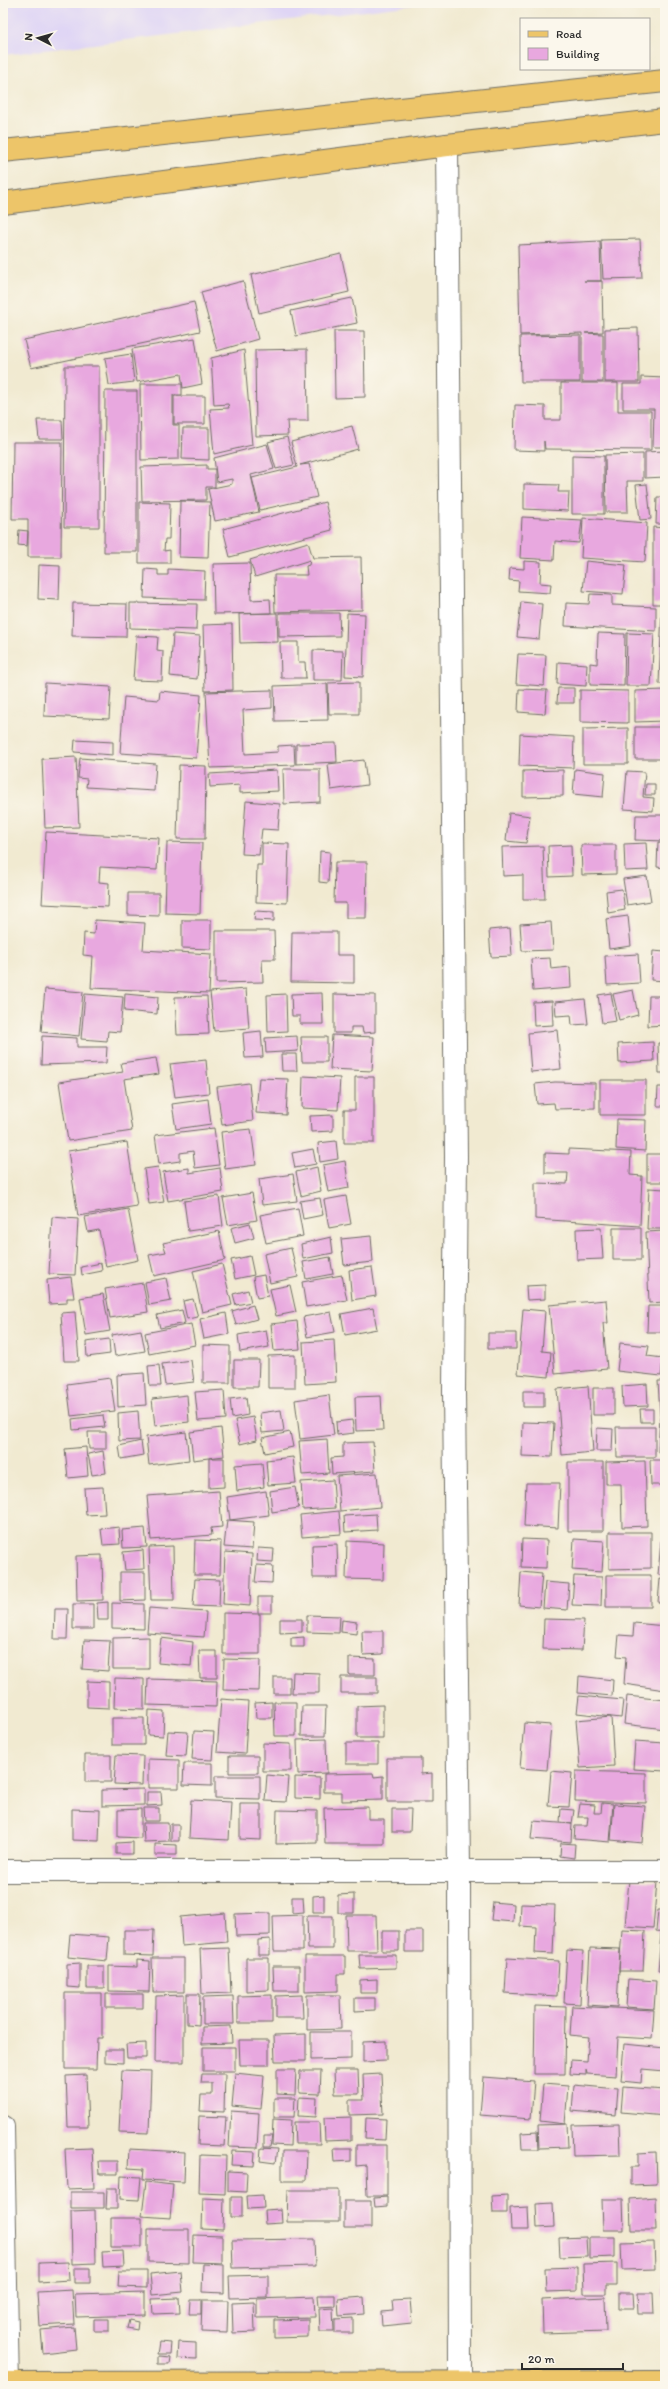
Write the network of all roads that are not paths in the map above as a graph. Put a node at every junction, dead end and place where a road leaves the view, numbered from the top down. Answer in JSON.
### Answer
{"nodes":[{"id":1,"x":665,"y":81,"type":"edge"},
{"id":2,"x":665,"y":120,"type":"edge"},
{"id":3,"x":447,"y":145,"type":"junction"},
{"id":4,"x":3,"y":151,"type":"edge"},
{"id":5,"x":3,"y":203,"type":"edge"},
{"id":6,"x":459,"y":1870,"type":"junction"},
{"id":7,"x":3,"y":1871,"type":"edge"},
{"id":8,"x":665,"y":1871,"type":"edge"},
{"id":9,"x":3,"y":2127,"type":"edge"},
{"id":10,"x":665,"y":2382,"type":"edge"},
{"id":11,"x":6,"y":2384,"type":"edge"},
{"id":12,"x":460,"y":2384,"type":"edge"}],
"edges":[{"from":1,"to":4,"type":"main road"},
{"from":2,"to":3,"type":"main road"},
{"from":3,"to":5,"type":"main road"},
{"from":3,"to":6,"type":"street"},
{"from":6,"to":7,"type":"street"},
{"from":6,"to":8,"type":"street"},
{"from":6,"to":12,"type":"street"},
{"from":9,"to":11,"type":"street"},
{"from":10,"to":12,"type":"main road"},
{"from":11,"to":12,"type":"main road"}]}
